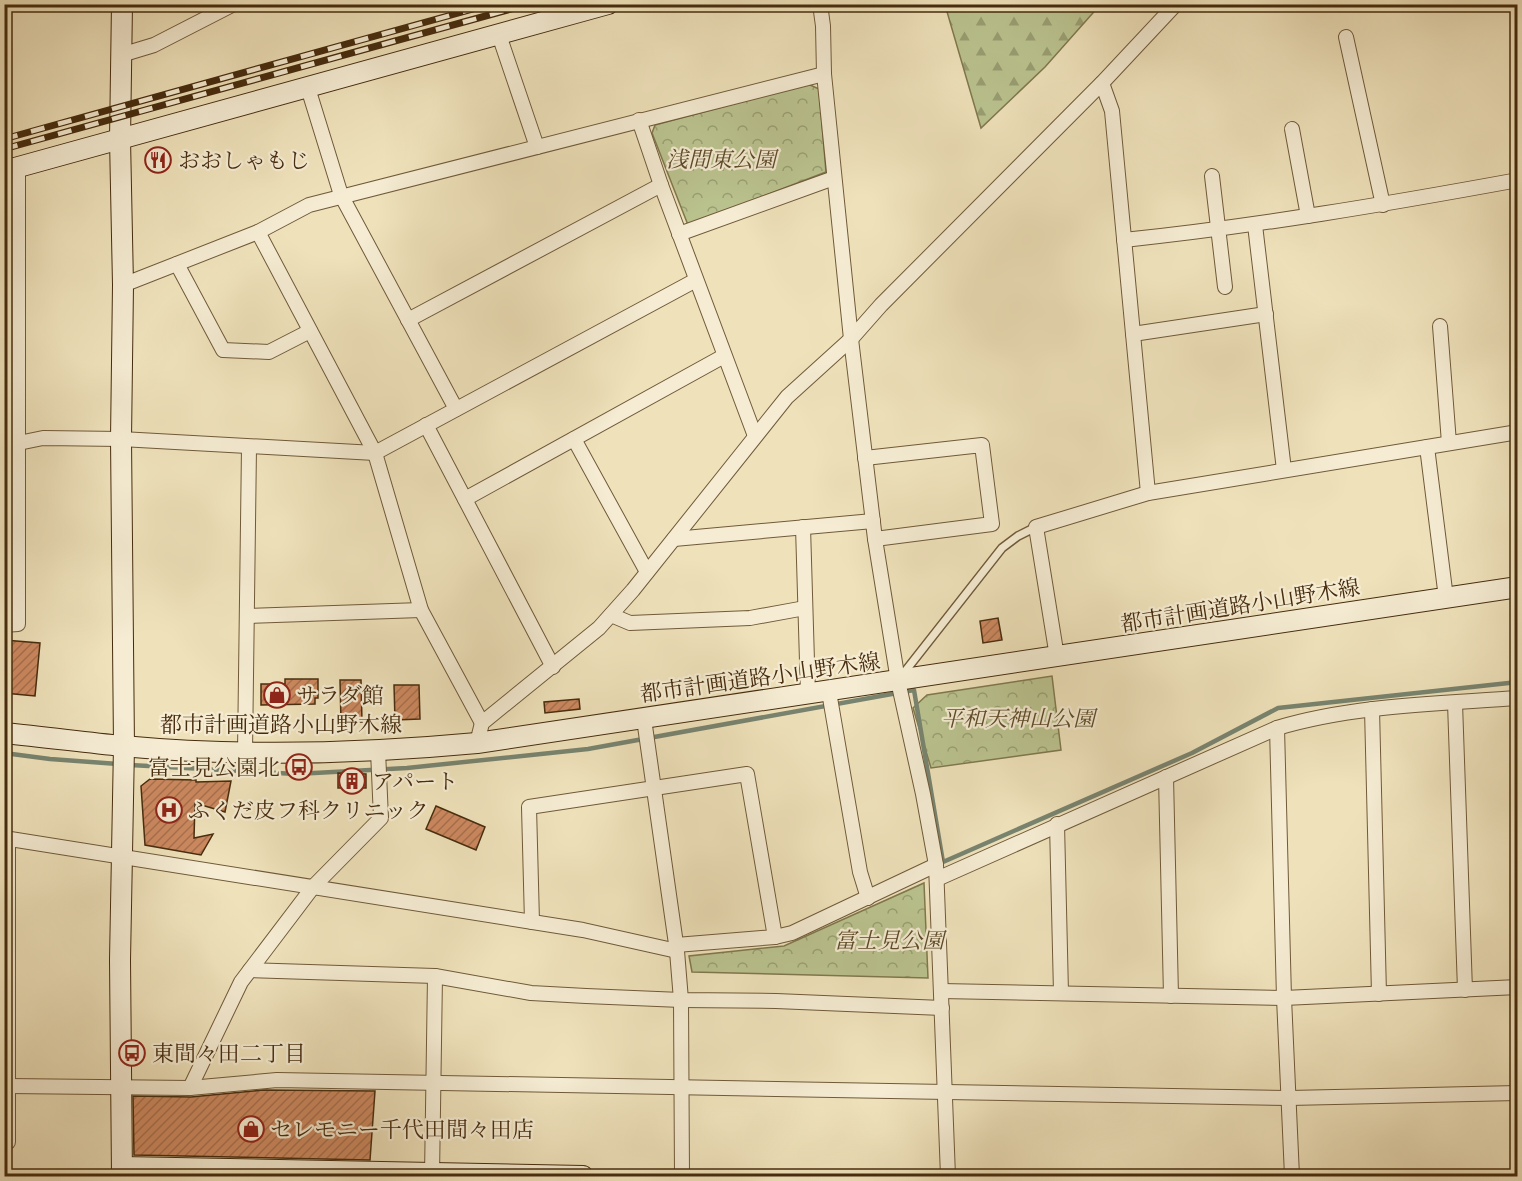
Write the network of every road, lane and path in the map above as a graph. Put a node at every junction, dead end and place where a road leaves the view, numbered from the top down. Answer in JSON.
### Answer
{"nodes":[{"id":1,"x":122,"y":4,"type":"edge"},
{"id":2,"x":234,"y":4,"type":"edge"},
{"id":3,"x":608,"y":4,"type":"edge"},
{"id":4,"x":820,"y":4,"type":"edge"},
{"id":5,"x":1176,"y":4,"type":"edge"},
{"id":6,"x":499,"y":35,"type":"junction"},
{"id":7,"x":1346,"y":37,"type":"dead end"},
{"id":8,"x":121,"y":55,"type":"junction"},
{"id":9,"x":824,"y":75,"type":"junction"},
{"id":10,"x":1102,"y":83,"type":"junction"},
{"id":11,"x":308,"y":88,"type":"junction"},
{"id":12,"x":639,"y":120,"type":"junction"},
{"id":13,"x":1292,"y":129,"type":"dead end"},
{"id":14,"x":120,"y":139,"type":"junction"},
{"id":15,"x":537,"y":147,"type":"junction"},
{"id":16,"x":11,"y":169,"type":"edge"},
{"id":17,"x":1212,"y":176,"type":"dead end"},
{"id":18,"x":834,"y":178,"type":"junction"},
{"id":19,"x":1518,"y":180,"type":"edge"},
{"id":20,"x":661,"y":185,"type":"junction"},
{"id":21,"x":341,"y":195,"type":"junction"},
{"id":22,"x":1383,"y":205,"type":"junction"},
{"id":23,"x":1308,"y":216,"type":"junction"},
{"id":24,"x":1255,"y":225,"type":"junction"},
{"id":25,"x":1218,"y":230,"type":"junction"},
{"id":26,"x":258,"y":232,"type":"junction"},
{"id":27,"x":679,"y":234,"type":"junction"},
{"id":28,"x":1124,"y":240,"type":"junction"},
{"id":29,"x":177,"y":264,"type":"junction"},
{"id":30,"x":11,"y":276,"type":"edge"},
{"id":31,"x":696,"y":280,"type":"junction"},
{"id":32,"x":123,"y":285,"type":"junction"},
{"id":33,"x":1225,"y":287,"type":"dead end"},
{"id":34,"x":1266,"y":314,"type":"junction"},
{"id":35,"x":408,"y":320,"type":"junction"},
{"id":36,"x":1440,"y":326,"type":"dead end"},
{"id":37,"x":310,"y":331,"type":"junction"},
{"id":38,"x":1133,"y":334,"type":"junction"},
{"id":39,"x":851,"y":339,"type":"junction"},
{"id":40,"x":724,"y":356,"type":"junction"},
{"id":41,"x":11,"y":369,"type":"edge"},
{"id":42,"x":456,"y":409,"type":"junction"},
{"id":43,"x":426,"y":425,"type":"junction"},
{"id":44,"x":1518,"y":432,"type":"edge"},
{"id":45,"x":755,"y":436,"type":"junction"},
{"id":46,"x":121,"y":439,"type":"junction"},
{"id":47,"x":574,"y":439,"type":"junction"},
{"id":48,"x":1449,"y":443,"type":"junction"},
{"id":49,"x":11,"y":444,"type":"edge"},
{"id":50,"x":249,"y":447,"type":"junction"},
{"id":51,"x":1427,"y":447,"type":"junction"},
{"id":52,"x":375,"y":453,"type":"junction"},
{"id":53,"x":865,"y":458,"type":"junction"},
{"id":54,"x":1284,"y":470,"type":"junction"},
{"id":55,"x":1148,"y":493,"type":"junction"},
{"id":56,"x":465,"y":499,"type":"junction"},
{"id":57,"x":873,"y":522,"type":"junction"},
{"id":58,"x":11,"y":527,"type":"edge"},
{"id":59,"x":1036,"y":527,"type":"junction"},
{"id":60,"x":803,"y":528,"type":"junction"},
{"id":61,"x":674,"y":539,"type":"junction"},
{"id":62,"x":875,"y":539,"type":"junction"},
{"id":63,"x":647,"y":572,"type":"junction"},
{"id":64,"x":1518,"y":587,"type":"edge"},
{"id":65,"x":1446,"y":598,"type":"junction"},
{"id":66,"x":805,"y":608,"type":"junction"},
{"id":67,"x":421,"y":610,"type":"junction"},
{"id":68,"x":611,"y":615,"type":"junction"},
{"id":69,"x":247,"y":616,"type":"junction"},
{"id":70,"x":4,"y":625,"type":"edge"},
{"id":71,"x":1057,"y":657,"type":"junction"},
{"id":72,"x":553,"y":667,"type":"junction"},
{"id":73,"x":898,"y":681,"type":"junction"},
{"id":74,"x":829,"y":692,"type":"junction"},
{"id":75,"x":808,"y":695,"type":"junction"},
{"id":76,"x":1518,"y":698,"type":"edge"},
{"id":77,"x":1455,"y":703,"type":"junction"},
{"id":78,"x":1372,"y":709,"type":"junction"},
{"id":79,"x":644,"y":719,"type":"junction"},
{"id":80,"x":482,"y":723,"type":"junction"},
{"id":81,"x":1277,"y":729,"type":"junction"},
{"id":82,"x":4,"y":733,"type":"edge"},
{"id":83,"x":477,"y":743,"type":"junction"},
{"id":84,"x":124,"y":746,"type":"junction"},
{"id":85,"x":378,"y":751,"type":"junction"},
{"id":86,"x":245,"y":752,"type":"junction"},
{"id":87,"x":1166,"y":777,"type":"junction"},
{"id":88,"x":654,"y":788,"type":"junction"},
{"id":89,"x":1057,"y":824,"type":"junction"},
{"id":90,"x":6,"y":838,"type":"edge"},
{"id":91,"x":122,"y":855,"type":"junction"},
{"id":92,"x":936,"y":872,"type":"junction"},
{"id":93,"x":313,"y":887,"type":"junction"},
{"id":94,"x":868,"y":898,"type":"junction"},
{"id":95,"x":532,"y":922,"type":"junction"},
{"id":96,"x":775,"y":937,"type":"junction"},
{"id":97,"x":676,"y":948,"type":"junction"},
{"id":98,"x":250,"y":970,"type":"junction"},
{"id":99,"x":435,"y":976,"type":"junction"},
{"id":100,"x":1518,"y":987,"type":"edge"},
{"id":101,"x":1465,"y":990,"type":"junction"},
{"id":102,"x":942,"y":991,"type":"junction"},
{"id":103,"x":1061,"y":993,"type":"junction"},
{"id":104,"x":1379,"y":994,"type":"junction"},
{"id":105,"x":1171,"y":996,"type":"junction"},
{"id":106,"x":1284,"y":998,"type":"junction"},
{"id":107,"x":681,"y":1000,"type":"junction"},
{"id":108,"x":942,"y":1008,"type":"junction"},
{"id":109,"x":434,"y":1083,"type":"junction"},
{"id":110,"x":8,"y":1086,"type":"junction"},
{"id":111,"x":121,"y":1087,"type":"junction"},
{"id":112,"x":681,"y":1087,"type":"junction"},
{"id":113,"x":190,"y":1088,"type":"junction"},
{"id":114,"x":945,"y":1092,"type":"junction"},
{"id":115,"x":1518,"y":1093,"type":"edge"},
{"id":116,"x":1289,"y":1098,"type":"junction"},
{"id":117,"x":4,"y":1142,"type":"edge"},
{"id":118,"x":122,"y":1172,"type":"edge"},
{"id":119,"x":432,"y":1174,"type":"edge"},
{"id":120,"x":583,"y":1176,"type":"edge"},
{"id":121,"x":682,"y":1176,"type":"edge"},
{"id":122,"x":948,"y":1176,"type":"edge"},
{"id":123,"x":1292,"y":1176,"type":"edge"}],
"edges":[{"from":1,"to":8,"type":"street"},
{"from":2,"to":8,"type":"street"},
{"from":3,"to":6,"type":"street"},
{"from":4,"to":9,"type":"street"},
{"from":5,"to":10,"type":"street"},
{"from":6,"to":11,"type":"street"},
{"from":6,"to":15,"type":"street"},
{"from":7,"to":22,"type":"street"},
{"from":8,"to":14,"type":"street"},
{"from":9,"to":12,"type":"street"},
{"from":9,"to":18,"type":"street"},
{"from":10,"to":28,"type":"street"},
{"from":10,"to":39,"type":"street"},
{"from":11,"to":14,"type":"street"},
{"from":11,"to":21,"type":"street"},
{"from":12,"to":15,"type":"street"},
{"from":12,"to":20,"type":"street"},
{"from":13,"to":23,"type":"street"},
{"from":14,"to":16,"type":"street"},
{"from":14,"to":32,"type":"street"},
{"from":15,"to":21,"type":"street"},
{"from":16,"to":30,"type":"street"},
{"from":17,"to":25,"type":"street"},
{"from":18,"to":27,"type":"street"},
{"from":18,"to":39,"type":"street"},
{"from":19,"to":22,"type":"street"},
{"from":20,"to":27,"type":"street"},
{"from":20,"to":35,"type":"street"},
{"from":21,"to":26,"type":"street"},
{"from":21,"to":35,"type":"street"},
{"from":22,"to":23,"type":"street"},
{"from":23,"to":24,"type":"street"},
{"from":24,"to":25,"type":"street"},
{"from":24,"to":34,"type":"street"},
{"from":25,"to":28,"type":"street"},
{"from":25,"to":33,"type":"street"},
{"from":26,"to":29,"type":"street"},
{"from":26,"to":37,"type":"street"},
{"from":27,"to":31,"type":"street"},
{"from":28,"to":38,"type":"street"},
{"from":29,"to":32,"type":"street"},
{"from":29,"to":37,"type":"street"},
{"from":30,"to":41,"type":"street"},
{"from":31,"to":40,"type":"street"},
{"from":31,"to":42,"type":"street"},
{"from":32,"to":46,"type":"street"},
{"from":34,"to":38,"type":"street"},
{"from":34,"to":54,"type":"street"},
{"from":35,"to":42,"type":"street"},
{"from":36,"to":48,"type":"street"},
{"from":37,"to":52,"type":"street"},
{"from":38,"to":55,"type":"street"},
{"from":39,"to":45,"type":"street"},
{"from":39,"to":53,"type":"street"},
{"from":40,"to":45,"type":"street"},
{"from":40,"to":47,"type":"street"},
{"from":41,"to":49,"type":"street"},
{"from":42,"to":43,"type":"street"},
{"from":43,"to":52,"type":"street"},
{"from":43,"to":56,"type":"street"},
{"from":44,"to":48,"type":"street"},
{"from":45,"to":61,"type":"street"},
{"from":46,"to":49,"type":"street"},
{"from":46,"to":50,"type":"street"},
{"from":46,"to":84,"type":"street"},
{"from":47,"to":56,"type":"street"},
{"from":47,"to":63,"type":"street"},
{"from":48,"to":51,"type":"street"},
{"from":49,"to":58,"type":"street"},
{"from":50,"to":52,"type":"street"},
{"from":50,"to":69,"type":"street"},
{"from":51,"to":54,"type":"street"},
{"from":51,"to":65,"type":"street"},
{"from":52,"to":67,"type":"street"},
{"from":53,"to":57,"type":"street"},
{"from":53,"to":62,"type":"street"},
{"from":54,"to":55,"type":"street"},
{"from":55,"to":59,"type":"street"},
{"from":56,"to":72,"type":"street"},
{"from":57,"to":60,"type":"street"},
{"from":57,"to":62,"type":"street"},
{"from":58,"to":70,"type":"street"},
{"from":59,"to":71,"type":"street"},
{"from":59,"to":73,"type":"lane"},
{"from":60,"to":61,"type":"street"},
{"from":60,"to":66,"type":"street"},
{"from":61,"to":63,"type":"street"},
{"from":62,"to":73,"type":"street"},
{"from":63,"to":68,"type":"street"},
{"from":64,"to":65,"type":"street","name":"都市計画道路小山野木線"},
{"from":65,"to":71,"type":"street","name":"都市計画道路小山野木線"},
{"from":66,"to":68,"type":"street"},
{"from":66,"to":75,"type":"street"},
{"from":67,"to":69,"type":"street"},
{"from":67,"to":80,"type":"street"},
{"from":68,"to":72,"type":"street"},
{"from":69,"to":86,"type":"street"},
{"from":71,"to":73,"type":"street","name":"都市計画道路小山野木線"},
{"from":72,"to":80,"type":"street"},
{"from":73,"to":74,"type":"street","name":"都市計画道路小山野木線"},
{"from":73,"to":92,"type":"street"},
{"from":74,"to":75,"type":"street","name":"都市計画道路小山野木線"},
{"from":74,"to":94,"type":"street"},
{"from":75,"to":79,"type":"street","name":"都市計画道路小山野木線"},
{"from":76,"to":77,"type":"street"},
{"from":77,"to":78,"type":"street"},
{"from":77,"to":101,"type":"street"},
{"from":78,"to":81,"type":"street"},
{"from":78,"to":104,"type":"street"},
{"from":79,"to":83,"type":"street","name":"都市計画道路小山野木線"},
{"from":79,"to":88,"type":"street"},
{"from":80,"to":83,"type":"street"},
{"from":81,"to":87,"type":"street"},
{"from":81,"to":106,"type":"street"},
{"from":82,"to":84,"type":"street","name":"都市計画道路小山野木線"},
{"from":83,"to":85,"type":"street","name":"都市計画道路小山野木線"},
{"from":84,"to":86,"type":"street","name":"都市計画道路小山野木線"},
{"from":84,"to":91,"type":"street"},
{"from":85,"to":86,"type":"street","name":"都市計画道路小山野木線"},
{"from":85,"to":93,"type":"street"},
{"from":87,"to":89,"type":"street"},
{"from":87,"to":105,"type":"street"},
{"from":88,"to":95,"type":"street"},
{"from":88,"to":96,"type":"street"},
{"from":88,"to":97,"type":"street"},
{"from":89,"to":92,"type":"street"},
{"from":89,"to":103,"type":"street"},
{"from":90,"to":91,"type":"street"},
{"from":90,"to":110,"type":"street"},
{"from":91,"to":93,"type":"street"},
{"from":91,"to":111,"type":"street"},
{"from":92,"to":94,"type":"street"},
{"from":92,"to":102,"type":"street"},
{"from":93,"to":95,"type":"street"},
{"from":93,"to":98,"type":"street"},
{"from":94,"to":96,"type":"street"},
{"from":95,"to":97,"type":"street"},
{"from":96,"to":97,"type":"street"},
{"from":97,"to":107,"type":"street"},
{"from":98,"to":99,"type":"street"},
{"from":98,"to":113,"type":"street"},
{"from":99,"to":107,"type":"street"},
{"from":99,"to":109,"type":"street"},
{"from":100,"to":101,"type":"street"},
{"from":101,"to":104,"type":"street"},
{"from":102,"to":103,"type":"street"},
{"from":102,"to":108,"type":"street"},
{"from":103,"to":105,"type":"street"},
{"from":104,"to":106,"type":"street"},
{"from":105,"to":106,"type":"street"},
{"from":106,"to":116,"type":"street"},
{"from":107,"to":108,"type":"street"},
{"from":107,"to":112,"type":"street"},
{"from":108,"to":114,"type":"street"},
{"from":109,"to":112,"type":"street"},
{"from":109,"to":113,"type":"street"},
{"from":109,"to":119,"type":"street"},
{"from":110,"to":111,"type":"street"},
{"from":110,"to":117,"type":"street"},
{"from":111,"to":113,"type":"street"},
{"from":111,"to":118,"type":"street"},
{"from":112,"to":114,"type":"street"},
{"from":112,"to":121,"type":"street"},
{"from":114,"to":116,"type":"street"},
{"from":114,"to":122,"type":"street"},
{"from":115,"to":116,"type":"street"},
{"from":116,"to":123,"type":"street"},
{"from":118,"to":119,"type":"street"},
{"from":119,"to":120,"type":"street"}]}
